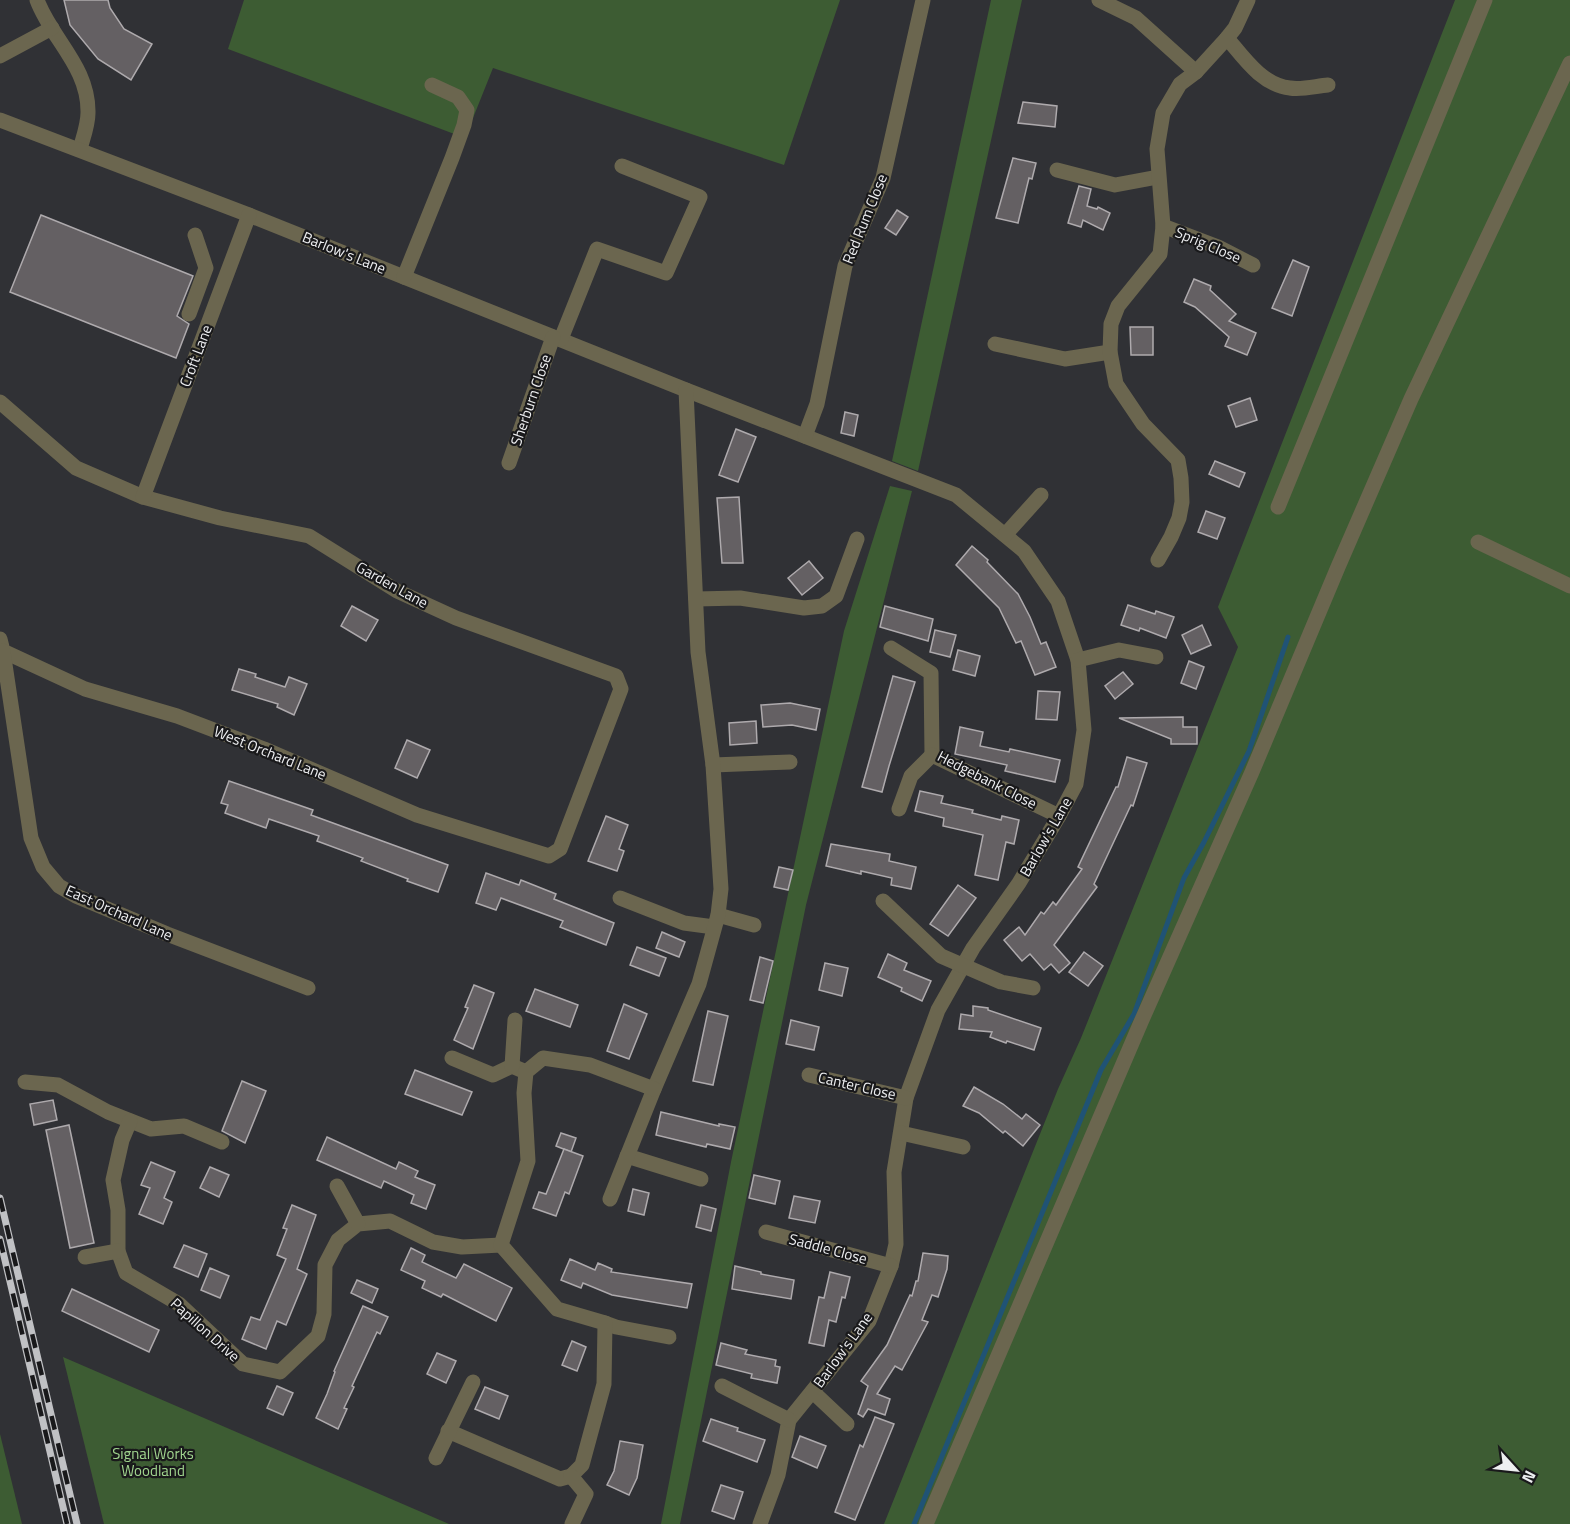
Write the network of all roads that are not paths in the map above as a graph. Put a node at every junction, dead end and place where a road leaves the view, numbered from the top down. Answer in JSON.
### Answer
{"nodes":[{"id":1,"x":37,"y":0,"type":"edge"},
{"id":2,"x":923,"y":0,"type":"edge"},
{"id":3,"x":1099,"y":0,"type":"edge"},
{"id":4,"x":1248,"y":0,"type":"edge"},
{"id":5,"x":1485,"y":0,"type":"edge"},
{"id":6,"x":52,"y":28,"type":"junction"},
{"id":7,"x":1227,"y":38,"type":"junction"},
{"id":8,"x":0,"y":56,"type":"edge"},
{"id":9,"x":1570,"y":63,"type":"edge"},
{"id":10,"x":1196,"y":72,"type":"junction"},
{"id":11,"x":432,"y":85,"type":"dead end"},
{"id":12,"x":1328,"y":85,"type":"dead end"},
{"id":13,"x":0,"y":120,"type":"edge"},
{"id":14,"x":80,"y":149,"type":"junction"},
{"id":15,"x":622,"y":166,"type":"dead end"},
{"id":16,"x":1057,"y":170,"type":"dead end"},
{"id":17,"x":1158,"y":177,"type":"junction"},
{"id":18,"x":249,"y":215,"type":"junction"},
{"id":19,"x":1163,"y":226,"type":"junction"},
{"id":20,"x":195,"y":236,"type":"dead end"},
{"id":21,"x":1253,"y":265,"type":"dead end"},
{"id":22,"x":404,"y":277,"type":"junction"},
{"id":23,"x":189,"y":314,"type":"dead end"},
{"id":24,"x":557,"y":338,"type":"junction"},
{"id":25,"x":995,"y":344,"type":"dead end"},
{"id":26,"x":1110,"y":352,"type":"junction"},
{"id":27,"x":686,"y":390,"type":"junction"},
{"id":28,"x":0,"y":402,"type":"edge"},
{"id":29,"x":805,"y":436,"type":"junction"},
{"id":30,"x":509,"y":463,"type":"dead end"},
{"id":31,"x":1041,"y":495,"type":"dead end"},
{"id":32,"x":143,"y":497,"type":"junction"},
{"id":33,"x":1278,"y":507,"type":"dead end"},
{"id":34,"x":1005,"y":535,"type":"junction"},
{"id":35,"x":857,"y":538,"type":"dead end"},
{"id":36,"x":1478,"y":542,"type":"dead end"},
{"id":37,"x":1158,"y":560,"type":"dead end"},
{"id":38,"x":1570,"y":586,"type":"edge"},
{"id":39,"x":696,"y":599,"type":"junction"},
{"id":40,"x":2,"y":645,"type":"edge"},
{"id":41,"x":891,"y":648,"type":"dead end"},
{"id":42,"x":1155,"y":657,"type":"dead end"},
{"id":43,"x":1078,"y":660,"type":"junction"},
{"id":44,"x":932,"y":755,"type":"junction"},
{"id":45,"x":790,"y":762,"type":"dead end"},
{"id":46,"x":713,"y":765,"type":"junction"},
{"id":47,"x":899,"y":809,"type":"dead end"},
{"id":48,"x":1059,"y":816,"type":"junction"},
{"id":49,"x":549,"y":856,"type":"joint"},
{"id":50,"x":620,"y":898,"type":"dead end"},
{"id":51,"x":883,"y":901,"type":"dead end"},
{"id":52,"x":716,"y":921,"type":"junction"},
{"id":53,"x":754,"y":925,"type":"dead end"},
{"id":54,"x":963,"y":965,"type":"junction"},
{"id":55,"x":308,"y":988,"type":"dead end"},
{"id":56,"x":1033,"y":988,"type":"dead end"},
{"id":57,"x":515,"y":1020,"type":"dead end"},
{"id":58,"x":452,"y":1058,"type":"dead end"},
{"id":59,"x":519,"y":1069,"type":"junction"},
{"id":60,"x":809,"y":1075,"type":"dead end"},
{"id":61,"x":25,"y":1082,"type":"dead end"},
{"id":62,"x":654,"y":1089,"type":"junction"},
{"id":63,"x":906,"y":1098,"type":"junction"},
{"id":64,"x":130,"y":1121,"type":"junction"},
{"id":65,"x":901,"y":1133,"type":"junction"},
{"id":66,"x":222,"y":1142,"type":"dead end"},
{"id":67,"x":963,"y":1147,"type":"dead end"},
{"id":68,"x":627,"y":1156,"type":"junction"},
{"id":69,"x":701,"y":1179,"type":"dead end"},
{"id":70,"x":337,"y":1186,"type":"dead end"},
{"id":71,"x":610,"y":1198,"type":"dead end"},
{"id":72,"x":358,"y":1224,"type":"junction"},
{"id":73,"x":766,"y":1232,"type":"dead end"},
{"id":74,"x":501,"y":1245,"type":"junction"},
{"id":75,"x":118,"y":1251,"type":"junction"},
{"id":76,"x":85,"y":1257,"type":"dead end"},
{"id":77,"x":891,"y":1266,"type":"junction"},
{"id":78,"x":605,"y":1323,"type":"junction"},
{"id":79,"x":669,"y":1337,"type":"dead end"},
{"id":80,"x":473,"y":1382,"type":"dead end"},
{"id":81,"x":722,"y":1386,"type":"dead end"},
{"id":82,"x":813,"y":1392,"type":"junction"},
{"id":83,"x":789,"y":1420,"type":"junction"},
{"id":84,"x":847,"y":1424,"type":"dead end"},
{"id":85,"x":448,"y":1431,"type":"junction"},
{"id":86,"x":436,"y":1458,"type":"dead end"},
{"id":87,"x":571,"y":1476,"type":"junction"},
{"id":88,"x":572,"y":1524,"type":"edge"},
{"id":89,"x":760,"y":1524,"type":"edge"},
{"id":90,"x":926,"y":1524,"type":"edge"}],
"edges":[{"from":1,"to":6,"type":"street"},
{"from":2,"to":29,"type":"street","name":"Red Rum Close"},
{"from":3,"to":10,"type":"street"},
{"from":4,"to":7,"type":"street"},
{"from":5,"to":33,"type":"street"},
{"from":6,"to":8,"type":"street"},
{"from":6,"to":14,"type":"street"},
{"from":7,"to":10,"type":"street"},
{"from":7,"to":12,"type":"street"},
{"from":9,"to":90,"type":"street"},
{"from":10,"to":17,"type":"street"},
{"from":11,"to":22,"type":"street"},
{"from":13,"to":14,"type":"street","name":"Barlow's Lane"},
{"from":14,"to":18,"type":"street","name":"Barlow's Lane"},
{"from":15,"to":24,"type":"street","name":"Sherburn Close"},
{"from":16,"to":17,"type":"street"},
{"from":17,"to":19,"type":"street"},
{"from":18,"to":22,"type":"street","name":"Barlow's Lane"},
{"from":18,"to":32,"type":"street","name":"Croft Lane"},
{"from":19,"to":21,"type":"street","name":"Sprig Close"},
{"from":19,"to":26,"type":"street"},
{"from":20,"to":23,"type":"street"},
{"from":22,"to":24,"type":"street","name":"Barlow's Lane"},
{"from":24,"to":27,"type":"street","name":"Barlow's Lane"},
{"from":24,"to":30,"type":"street","name":"Sherburn Close"},
{"from":25,"to":26,"type":"street"},
{"from":26,"to":37,"type":"street"},
{"from":27,"to":29,"type":"street","name":"Barlow's Lane"},
{"from":27,"to":39,"type":"street"},
{"from":28,"to":32,"type":"street","name":"Garden Lane"},
{"from":29,"to":34,"type":"street","name":"Barlow's Lane"},
{"from":31,"to":34,"type":"street"},
{"from":32,"to":49,"type":"street","name":"Garden Lane"},
{"from":34,"to":43,"type":"street","name":"Barlow's Lane"},
{"from":35,"to":39,"type":"street"},
{"from":36,"to":38,"type":"street"},
{"from":39,"to":46,"type":"street"},
{"from":40,"to":49,"type":"street","name":"West Orchard Lane"},
{"from":40,"to":55,"type":"street","name":"East Orchard Lane"},
{"from":41,"to":44,"type":"street","name":"Hedgebank Close"},
{"from":42,"to":43,"type":"street"},
{"from":43,"to":48,"type":"street","name":"Barlow's Lane"},
{"from":44,"to":47,"type":"street"},
{"from":44,"to":48,"type":"street","name":"Hedgebank Close"},
{"from":45,"to":46,"type":"street"},
{"from":46,"to":52,"type":"street"},
{"from":48,"to":54,"type":"street","name":"Barlow's Lane"},
{"from":50,"to":52,"type":"street"},
{"from":51,"to":54,"type":"street"},
{"from":52,"to":53,"type":"street"},
{"from":52,"to":62,"type":"street"},
{"from":54,"to":56,"type":"street"},
{"from":54,"to":63,"type":"street","name":"Barlow's Lane"},
{"from":57,"to":59,"type":"street"},
{"from":58,"to":59,"type":"street"},
{"from":59,"to":62,"type":"street"},
{"from":59,"to":74,"type":"street"},
{"from":60,"to":63,"type":"street","name":"Canter Close"},
{"from":61,"to":64,"type":"street"},
{"from":62,"to":68,"type":"street"},
{"from":63,"to":65,"type":"street","name":"Barlow's Lane"},
{"from":64,"to":66,"type":"street"},
{"from":64,"to":75,"type":"street","name":"Papillon Drive"},
{"from":65,"to":67,"type":"street"},
{"from":65,"to":77,"type":"street","name":"Barlow's Lane"},
{"from":68,"to":69,"type":"street"},
{"from":68,"to":71,"type":"street"},
{"from":70,"to":72,"type":"street"},
{"from":72,"to":74,"type":"street"},
{"from":72,"to":75,"type":"street","name":"Papillon Drive"},
{"from":73,"to":77,"type":"street","name":"Saddle Close"},
{"from":74,"to":78,"type":"street"},
{"from":75,"to":76,"type":"street"},
{"from":77,"to":82,"type":"street","name":"Barlow's Lane"},
{"from":78,"to":79,"type":"street"},
{"from":78,"to":87,"type":"street"},
{"from":80,"to":85,"type":"street"},
{"from":81,"to":83,"type":"street"},
{"from":82,"to":83,"type":"street","name":"Barlow's Lane"},
{"from":82,"to":84,"type":"street","name":"Barlow's Lane"},
{"from":83,"to":89,"type":"street","name":"Barlow's Lane"},
{"from":85,"to":86,"type":"street"},
{"from":85,"to":87,"type":"street"},
{"from":87,"to":88,"type":"street"}]}
